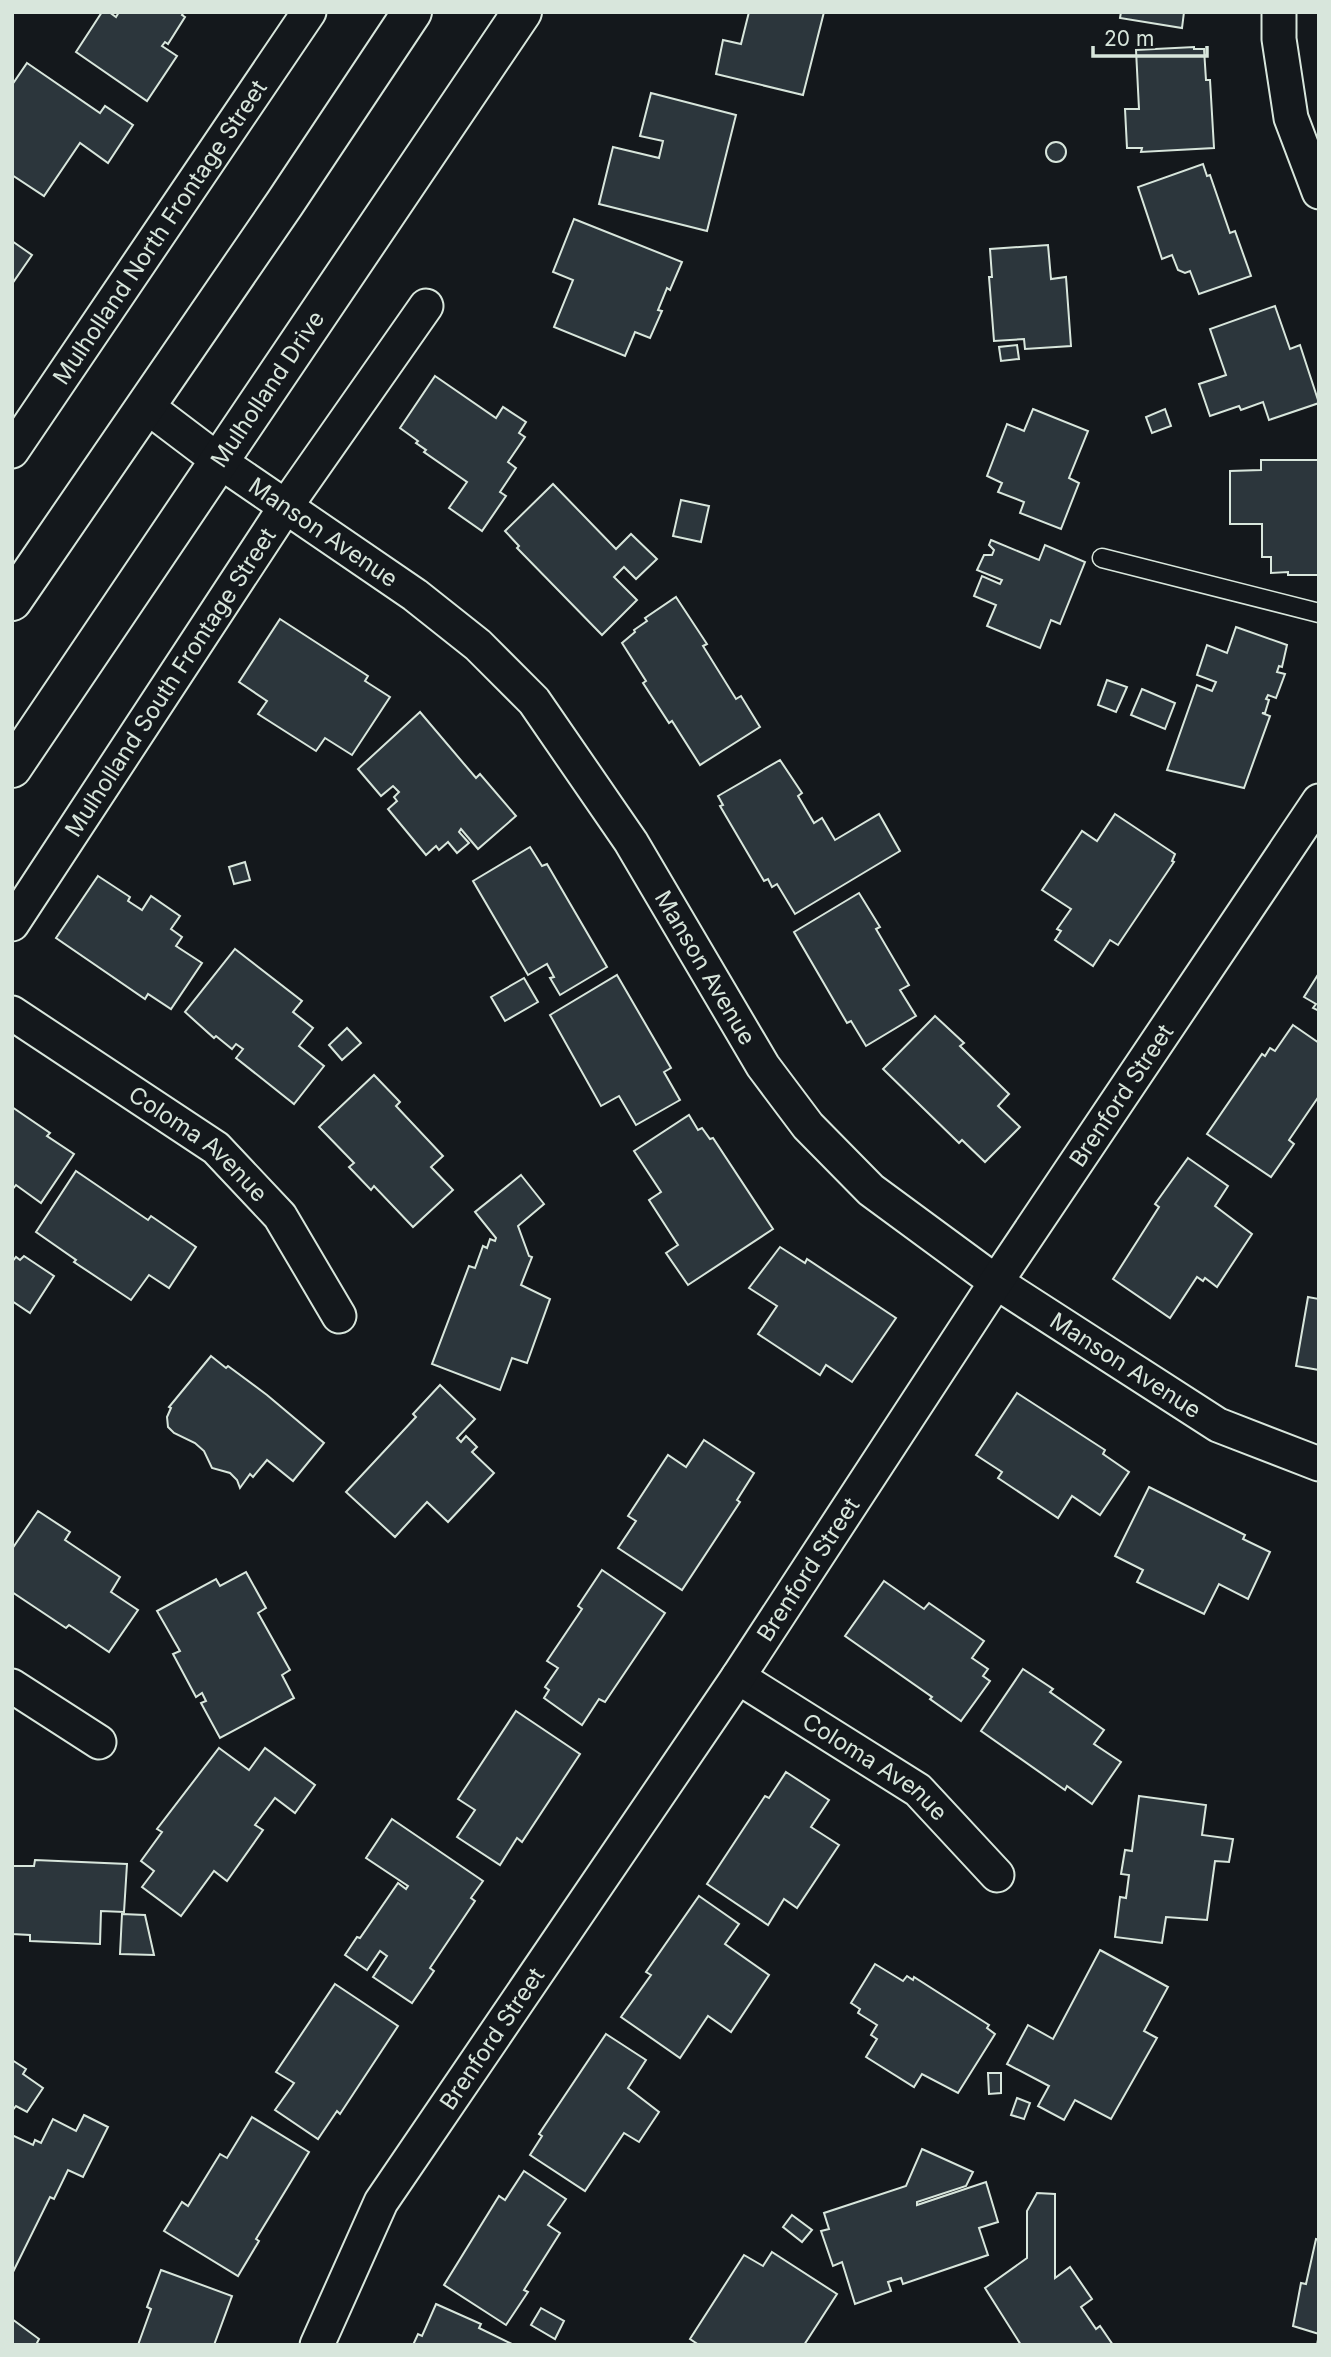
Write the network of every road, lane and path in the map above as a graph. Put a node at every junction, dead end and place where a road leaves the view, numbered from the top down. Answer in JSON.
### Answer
{"nodes":[{"id":1,"x":309,"y":12,"type":"edge"},
{"id":2,"x":412,"y":12,"type":"edge"},
{"id":3,"x":522,"y":12,"type":"edge"},
{"id":4,"x":1279,"y":12,"type":"edge"},
{"id":5,"x":1319,"y":192,"type":"edge"},
{"id":6,"x":426,"y":306,"type":"dead end"},
{"id":7,"x":145,"y":405,"type":"junction"},
{"id":8,"x":12,"y":451,"type":"edge"},
{"id":9,"x":219,"y":461,"type":"junction"},
{"id":10,"x":286,"y":506,"type":"junction"},
{"id":11,"x":1102,"y":558,"type":"dead end"},
{"id":12,"x":12,"y":601,"type":"edge"},
{"id":13,"x":1319,"y":612,"type":"edge"},
{"id":14,"x":12,"y":768,"type":"edge"},
{"id":15,"x":1319,"y":801,"type":"edge"},
{"id":16,"x":12,"y":924,"type":"edge"},
{"id":17,"x":12,"y":1013,"type":"edge"},
{"id":18,"x":996,"y":1282,"type":"junction"},
{"id":19,"x":340,"y":1316,"type":"dead end"},
{"id":20,"x":1319,"y":1464,"type":"edge"},
{"id":21,"x":738,"y":1677,"type":"junction"},
{"id":22,"x":12,"y":1686,"type":"edge"},
{"id":23,"x":99,"y":1742,"type":"dead end"},
{"id":24,"x":997,"y":1875,"type":"dead end"},
{"id":25,"x":317,"y":2345,"type":"edge"}],
"edges":[{"from":1,"to":8,"type":"street","name":"Mulholland North Frontage Street"},
{"from":2,"to":7,"type":"main road"},
{"from":3,"to":9,"type":"main road","name":"Mulholland Drive"},
{"from":4,"to":5,"type":"street"},
{"from":6,"to":10,"type":"street","name":"Mulholland South Frontage Street"},
{"from":7,"to":9,"type":"street","name":"Manson Avenue"},
{"from":7,"to":12,"type":"main road"},
{"from":9,"to":10,"type":"street","name":"Manson Avenue"},
{"from":9,"to":14,"type":"main road","name":"Mulholland Drive"},
{"from":10,"to":16,"type":"street","name":"Mulholland South Frontage Street"},
{"from":10,"to":18,"type":"street","name":"Manson Avenue"},
{"from":11,"to":13,"type":"lane"},
{"from":15,"to":18,"type":"street","name":"Brenford Street"},
{"from":17,"to":19,"type":"street","name":"Coloma Avenue"},
{"from":18,"to":20,"type":"street","name":"Manson Avenue"},
{"from":18,"to":21,"type":"street","name":"Brenford Street"},
{"from":21,"to":24,"type":"street","name":"Coloma Avenue"},
{"from":21,"to":25,"type":"street","name":"Brenford Street"},
{"from":22,"to":23,"type":"street"}]}
